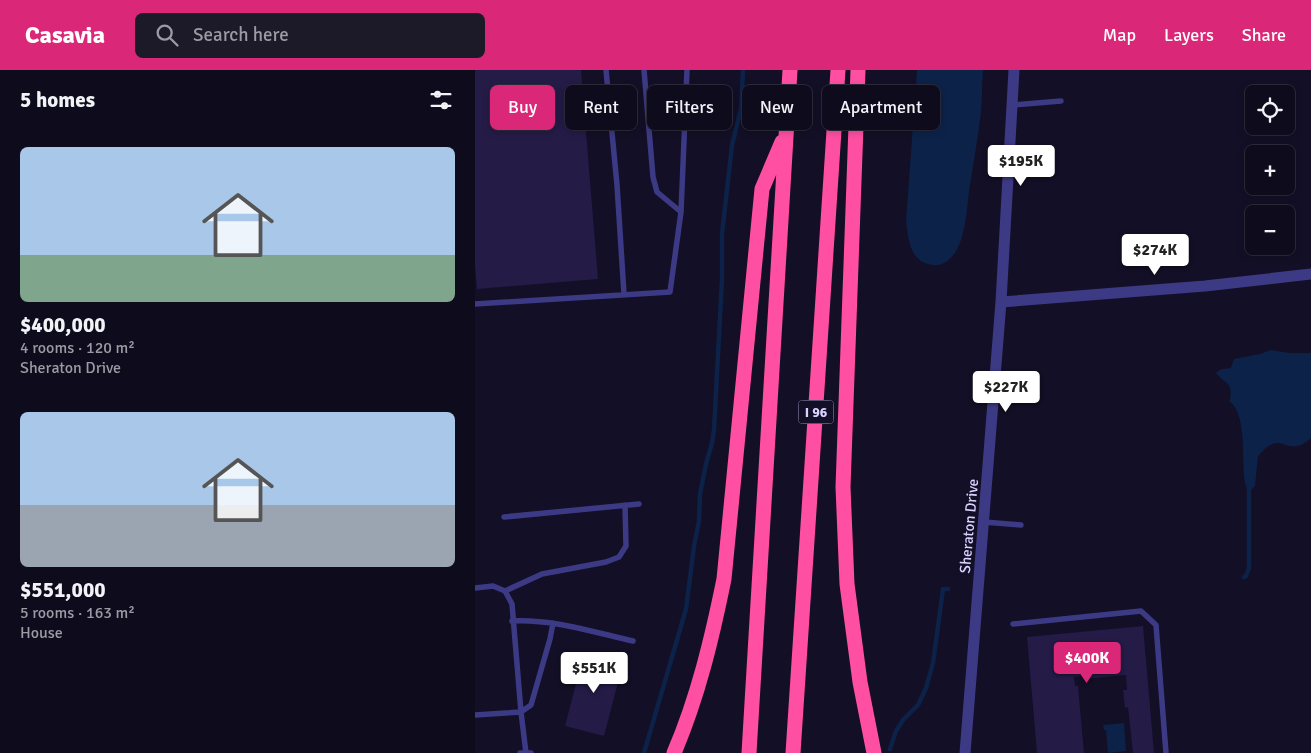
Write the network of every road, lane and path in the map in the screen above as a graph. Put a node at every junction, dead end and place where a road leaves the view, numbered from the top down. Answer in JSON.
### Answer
{"nodes":[{"id":1,"x":606,"y":70,"type":"edge"},
{"id":2,"x":644,"y":70,"type":"edge"},
{"id":3,"x":687,"y":70,"type":"edge"},
{"id":4,"x":790,"y":70,"type":"edge"},
{"id":5,"x":838,"y":70,"type":"edge"},
{"id":6,"x":858,"y":70,"type":"edge"},
{"id":7,"x":1014,"y":70,"type":"edge"},
{"id":8,"x":1061,"y":101,"type":"dead end"},
{"id":9,"x":1012,"y":105,"type":"junction"},
{"id":10,"x":786,"y":132,"type":"junction"},
{"id":11,"x":681,"y":212,"type":"junction"},
{"id":12,"x":1311,"y":274,"type":"edge"},
{"id":13,"x":624,"y":294,"type":"junction"},
{"id":14,"x":1001,"y":302,"type":"junction"},
{"id":15,"x":475,"y":304,"type":"edge"},
{"id":16,"x":639,"y":504,"type":"dead end"},
{"id":17,"x":625,"y":506,"type":"junction"},
{"id":18,"x":504,"y":516,"type":"dead end"},
{"id":19,"x":984,"y":522,"type":"junction"},
{"id":20,"x":1021,"y":525,"type":"dead end"},
{"id":21,"x":475,"y":588,"type":"edge"},
{"id":22,"x":505,"y":591,"type":"junction"},
{"id":23,"x":512,"y":620,"type":"junction"},
{"id":24,"x":553,"y":623,"type":"junction"},
{"id":25,"x":1013,"y":624,"type":"dead end"},
{"id":26,"x":633,"y":641,"type":"dead end"},
{"id":27,"x":521,"y":712,"type":"junction"},
{"id":28,"x":475,"y":715,"type":"edge"},
{"id":29,"x":520,"y":753,"type":"edge"},
{"id":30,"x":526,"y":753,"type":"edge"},
{"id":31,"x":531,"y":753,"type":"edge"},
{"id":32,"x":674,"y":753,"type":"edge"},
{"id":33,"x":749,"y":753,"type":"edge"},
{"id":34,"x":793,"y":753,"type":"edge"},
{"id":35,"x":874,"y":753,"type":"edge"},
{"id":36,"x":965,"y":753,"type":"edge"},
{"id":37,"x":1166,"y":753,"type":"edge"}],
"edges":[{"from":1,"to":13,"type":"lane"},
{"from":2,"to":11,"type":"lane"},
{"from":3,"to":11,"type":"lane"},
{"from":4,"to":10,"type":"highway"},
{"from":5,"to":34,"type":"highway","number":"I 96"},
{"from":6,"to":35,"type":"highway"},
{"from":7,"to":9,"type":"street","name":"Sheraton Drive"},
{"from":8,"to":9,"type":"lane"},
{"from":9,"to":14,"type":"street","name":"Sheraton Drive"},
{"from":10,"to":32,"type":"highway"},
{"from":10,"to":33,"type":"highway"},
{"from":11,"to":13,"type":"lane"},
{"from":12,"to":14,"type":"street"},
{"from":13,"to":15,"type":"lane"},
{"from":14,"to":19,"type":"street","name":"Sheraton Drive"},
{"from":16,"to":17,"type":"lane"},
{"from":17,"to":18,"type":"lane"},
{"from":17,"to":22,"type":"lane"},
{"from":19,"to":20,"type":"lane"},
{"from":19,"to":36,"type":"street","name":"Sheraton Drive"},
{"from":21,"to":22,"type":"lane"},
{"from":22,"to":23,"type":"lane"},
{"from":23,"to":24,"type":"lane"},
{"from":23,"to":27,"type":"lane"},
{"from":24,"to":26,"type":"lane"},
{"from":24,"to":27,"type":"lane"},
{"from":25,"to":37,"type":"lane"},
{"from":27,"to":28,"type":"lane"},
{"from":27,"to":30,"type":"lane"},
{"from":29,"to":30,"type":"lane"},
{"from":30,"to":31,"type":"lane"}]}
